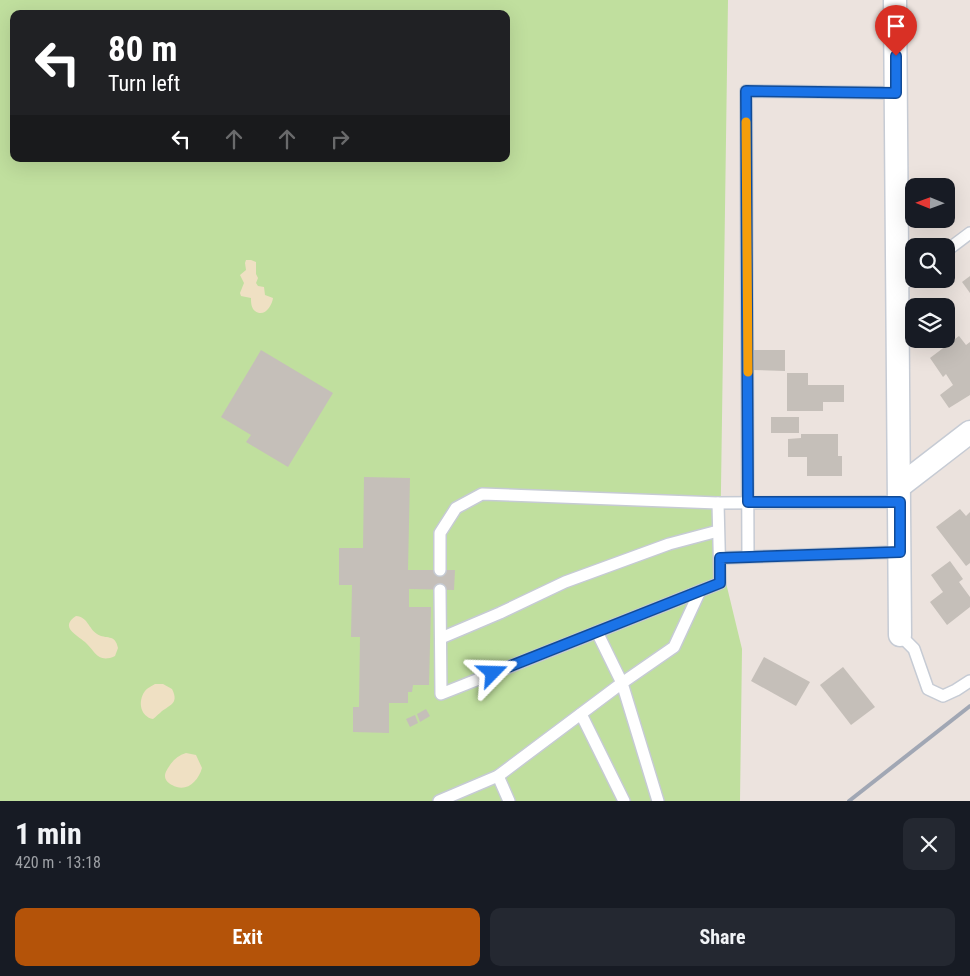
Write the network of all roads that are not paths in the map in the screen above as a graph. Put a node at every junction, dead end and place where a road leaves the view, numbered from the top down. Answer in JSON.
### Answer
{"nodes":[{"id":1,"x":895,"y":0,"type":"edge"},
{"id":2,"x":896,"y":93,"type":"junction"},
{"id":3,"x":970,"y":233,"type":"edge"},
{"id":4,"x":955,"y":244,"type":"edge"},
{"id":5,"x":905,"y":263,"type":"edge"},
{"id":6,"x":906,"y":288,"type":"edge"},
{"id":7,"x":970,"y":432,"type":"edge"},
{"id":8,"x":900,"y":494,"type":"junction"},
{"id":9,"x":748,"y":502,"type":"junction"},
{"id":10,"x":718,"y":503,"type":"junction"},
{"id":11,"x":718,"y":531,"type":"junction"},
{"id":12,"x":900,"y":552,"type":"junction"},
{"id":13,"x":748,"y":557,"type":"junction"},
{"id":14,"x":720,"y":558,"type":"junction"},
{"id":15,"x":440,"y":570,"type":"dead end"},
{"id":16,"x":440,"y":590,"type":"dead end"},
{"id":17,"x":700,"y":591,"type":"junction"},
{"id":18,"x":597,"y":632,"type":"junction"},
{"id":19,"x":900,"y":635,"type":"joint"},
{"id":20,"x":441,"y":638,"type":"junction"},
{"id":21,"x":970,"y":681,"type":"edge"},
{"id":22,"x":622,"y":683,"type":"junction"},
{"id":23,"x":581,"y":714,"type":"junction"},
{"id":24,"x":498,"y":776,"type":"junction"},
{"id":25,"x":439,"y":801,"type":"edge"},
{"id":26,"x":509,"y":801,"type":"edge"},
{"id":27,"x":624,"y":801,"type":"edge"},
{"id":28,"x":658,"y":801,"type":"edge"}],
"edges":[{"from":1,"to":2,"type":"street"},
{"from":2,"to":5,"type":"street"},
{"from":2,"to":9,"type":"lane"},
{"from":3,"to":4,"type":"lane"},
{"from":6,"to":8,"type":"street"},
{"from":7,"to":8,"type":"street"},
{"from":8,"to":9,"type":"lane"},
{"from":8,"to":12,"type":"street"},
{"from":9,"to":10,"type":"lane"},
{"from":9,"to":13,"type":"lane"},
{"from":10,"to":11,"type":"lane"},
{"from":10,"to":15,"type":"lane"},
{"from":11,"to":14,"type":"lane"},
{"from":11,"to":20,"type":"lane"},
{"from":12,"to":13,"type":"lane"},
{"from":12,"to":19,"type":"street"},
{"from":13,"to":14,"type":"lane"},
{"from":14,"to":17,"type":"lane"},
{"from":16,"to":20,"type":"lane"},
{"from":17,"to":18,"type":"lane"},
{"from":17,"to":22,"type":"lane"},
{"from":18,"to":20,"type":"lane"},
{"from":18,"to":22,"type":"lane"},
{"from":19,"to":21,"type":"lane"},
{"from":22,"to":23,"type":"lane"},
{"from":22,"to":28,"type":"lane"},
{"from":23,"to":24,"type":"lane"},
{"from":23,"to":27,"type":"lane"},
{"from":24,"to":25,"type":"lane"},
{"from":24,"to":26,"type":"lane"}]}
